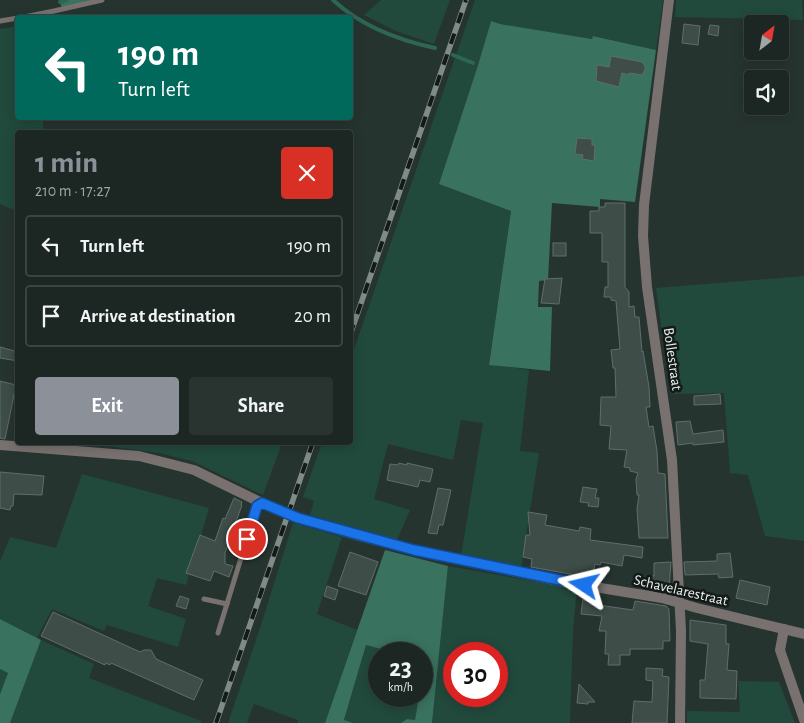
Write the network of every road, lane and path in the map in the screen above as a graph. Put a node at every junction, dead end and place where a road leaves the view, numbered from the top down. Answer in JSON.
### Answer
{"nodes":[{"id":1,"x":102,"y":0,"type":"edge"},
{"id":2,"x":669,"y":0,"type":"edge"},
{"id":3,"x":36,"y":15,"type":"edge"},
{"id":4,"x":15,"y":18,"type":"edge"},
{"id":5,"x":0,"y":21,"type":"edge"},
{"id":6,"x":0,"y":445,"type":"edge"},
{"id":7,"x":262,"y":503,"type":"junction"},
{"id":8,"x":204,"y":599,"type":"dead end"},
{"id":9,"x":680,"y":603,"type":"junction"},
{"id":10,"x":227,"y":604,"type":"junction"},
{"id":11,"x":784,"y":629,"type":"junction"},
{"id":12,"x":218,"y":633,"type":"dead end"},
{"id":13,"x":804,"y":634,"type":"edge"},
{"id":14,"x":804,"y":720,"type":"edge"},
{"id":15,"x":680,"y":723,"type":"edge"}],
"edges":[{"from":1,"to":3,"type":"lane"},
{"from":2,"to":9,"type":"street","name":"Bollestraat"},
{"from":4,"to":5,"type":"lane"},
{"from":6,"to":7,"type":"street","name":"Schavelarestraat"},
{"from":7,"to":9,"type":"street","name":"Schavelarestraat"},
{"from":7,"to":10,"type":"lane"},
{"from":8,"to":10,"type":"lane"},
{"from":9,"to":11,"type":"street","name":"Schavelarestraat"},
{"from":9,"to":15,"type":"street","name":"Bollestraat"},
{"from":10,"to":12,"type":"lane"},
{"from":11,"to":13,"type":"street","name":"Schavelarestraat"},
{"from":11,"to":14,"type":"street"}]}
